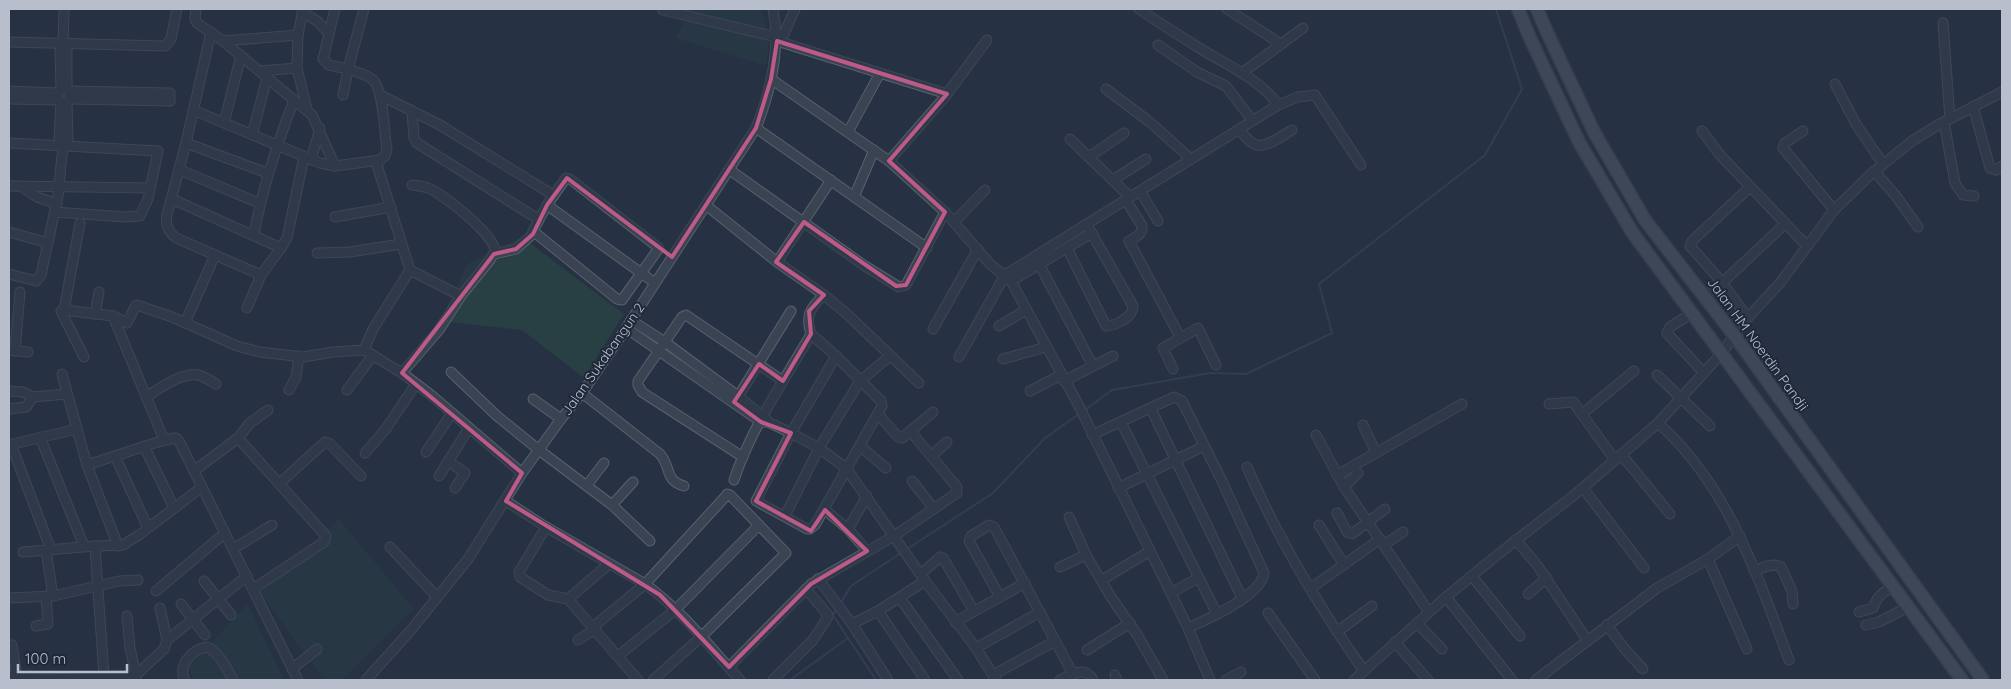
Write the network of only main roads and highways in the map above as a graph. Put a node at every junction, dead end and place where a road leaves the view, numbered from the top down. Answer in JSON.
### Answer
{"nodes":[{"id":1,"x":1518,"y":9,"type":"edge"},
{"id":2,"x":1537,"y":9,"type":"edge"},
{"id":3,"x":1962,"y":680,"type":"edge"},
{"id":4,"x":1983,"y":680,"type":"edge"}],
"edges":[{"from":1,"to":3,"type":"main road"},
{"from":2,"to":4,"type":"main road","name":"Jalan HM Noerdin Pandji"}]}
